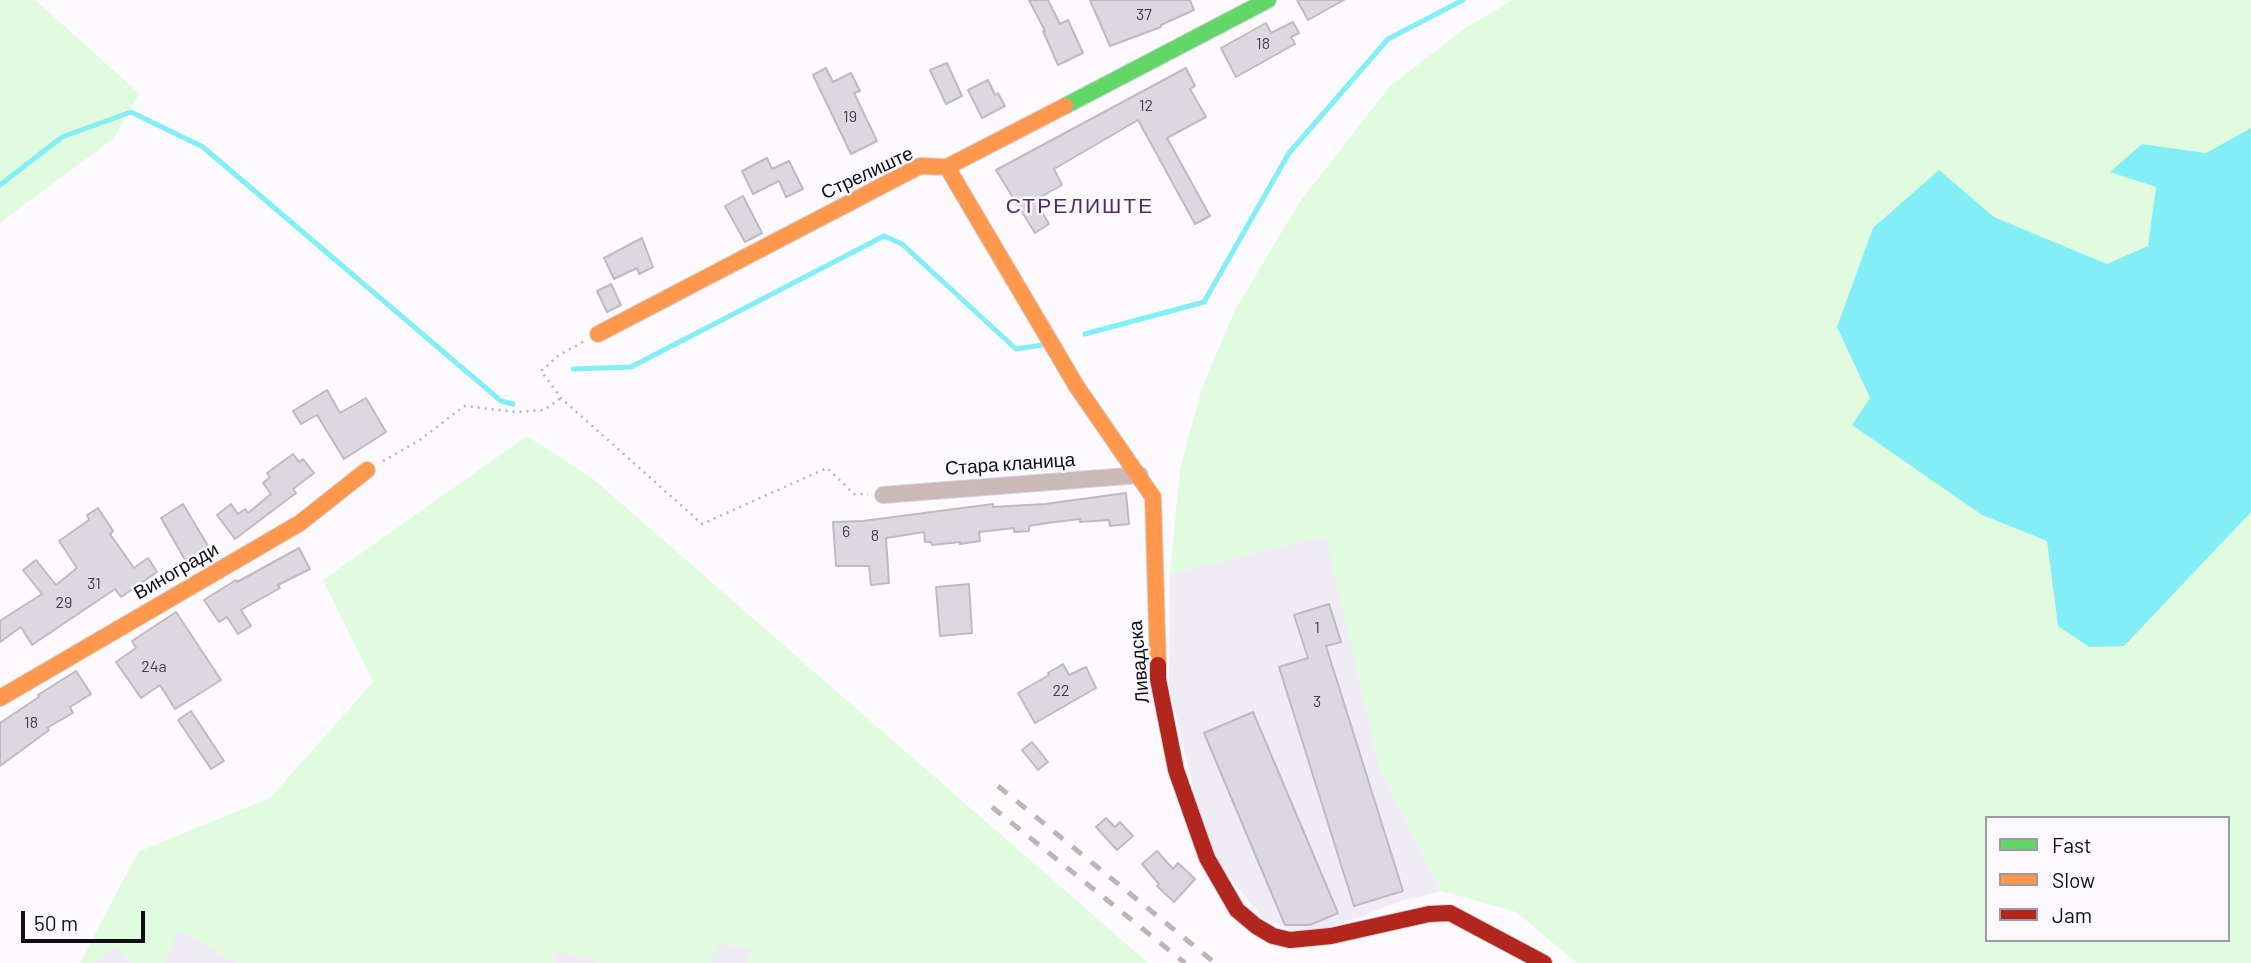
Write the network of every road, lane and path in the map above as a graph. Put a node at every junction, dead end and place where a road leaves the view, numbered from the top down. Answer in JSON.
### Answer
{"nodes":[{"id":1,"x":1269,"y":0,"type":"edge"},
{"id":2,"x":947,"y":167,"type":"junction"},
{"id":3,"x":598,"y":334,"type":"joint"},
{"id":4,"x":561,"y":398,"type":"junction"},
{"id":5,"x":367,"y":470,"type":"joint"},
{"id":6,"x":1140,"y":475,"type":"junction"},
{"id":7,"x":883,"y":495,"type":"joint"},
{"id":8,"x":0,"y":698,"type":"edge"},
{"id":9,"x":1544,"y":963,"type":"edge"}],
"edges":[{"from":1,"to":2,"type":"street","name":"Стрелиште"},
{"from":2,"to":3,"type":"street","name":"Стрелиште"},
{"from":2,"to":6,"type":"street","name":"Ливадска"},
{"from":3,"to":4,"type":"path"},
{"from":4,"to":5,"type":"path"},
{"from":4,"to":7,"type":"path"},
{"from":5,"to":8,"type":"street","name":"Виногради"},
{"from":6,"to":7,"type":"street","name":"Стара кланица"},
{"from":6,"to":9,"type":"street","name":"Ливадска"}]}
